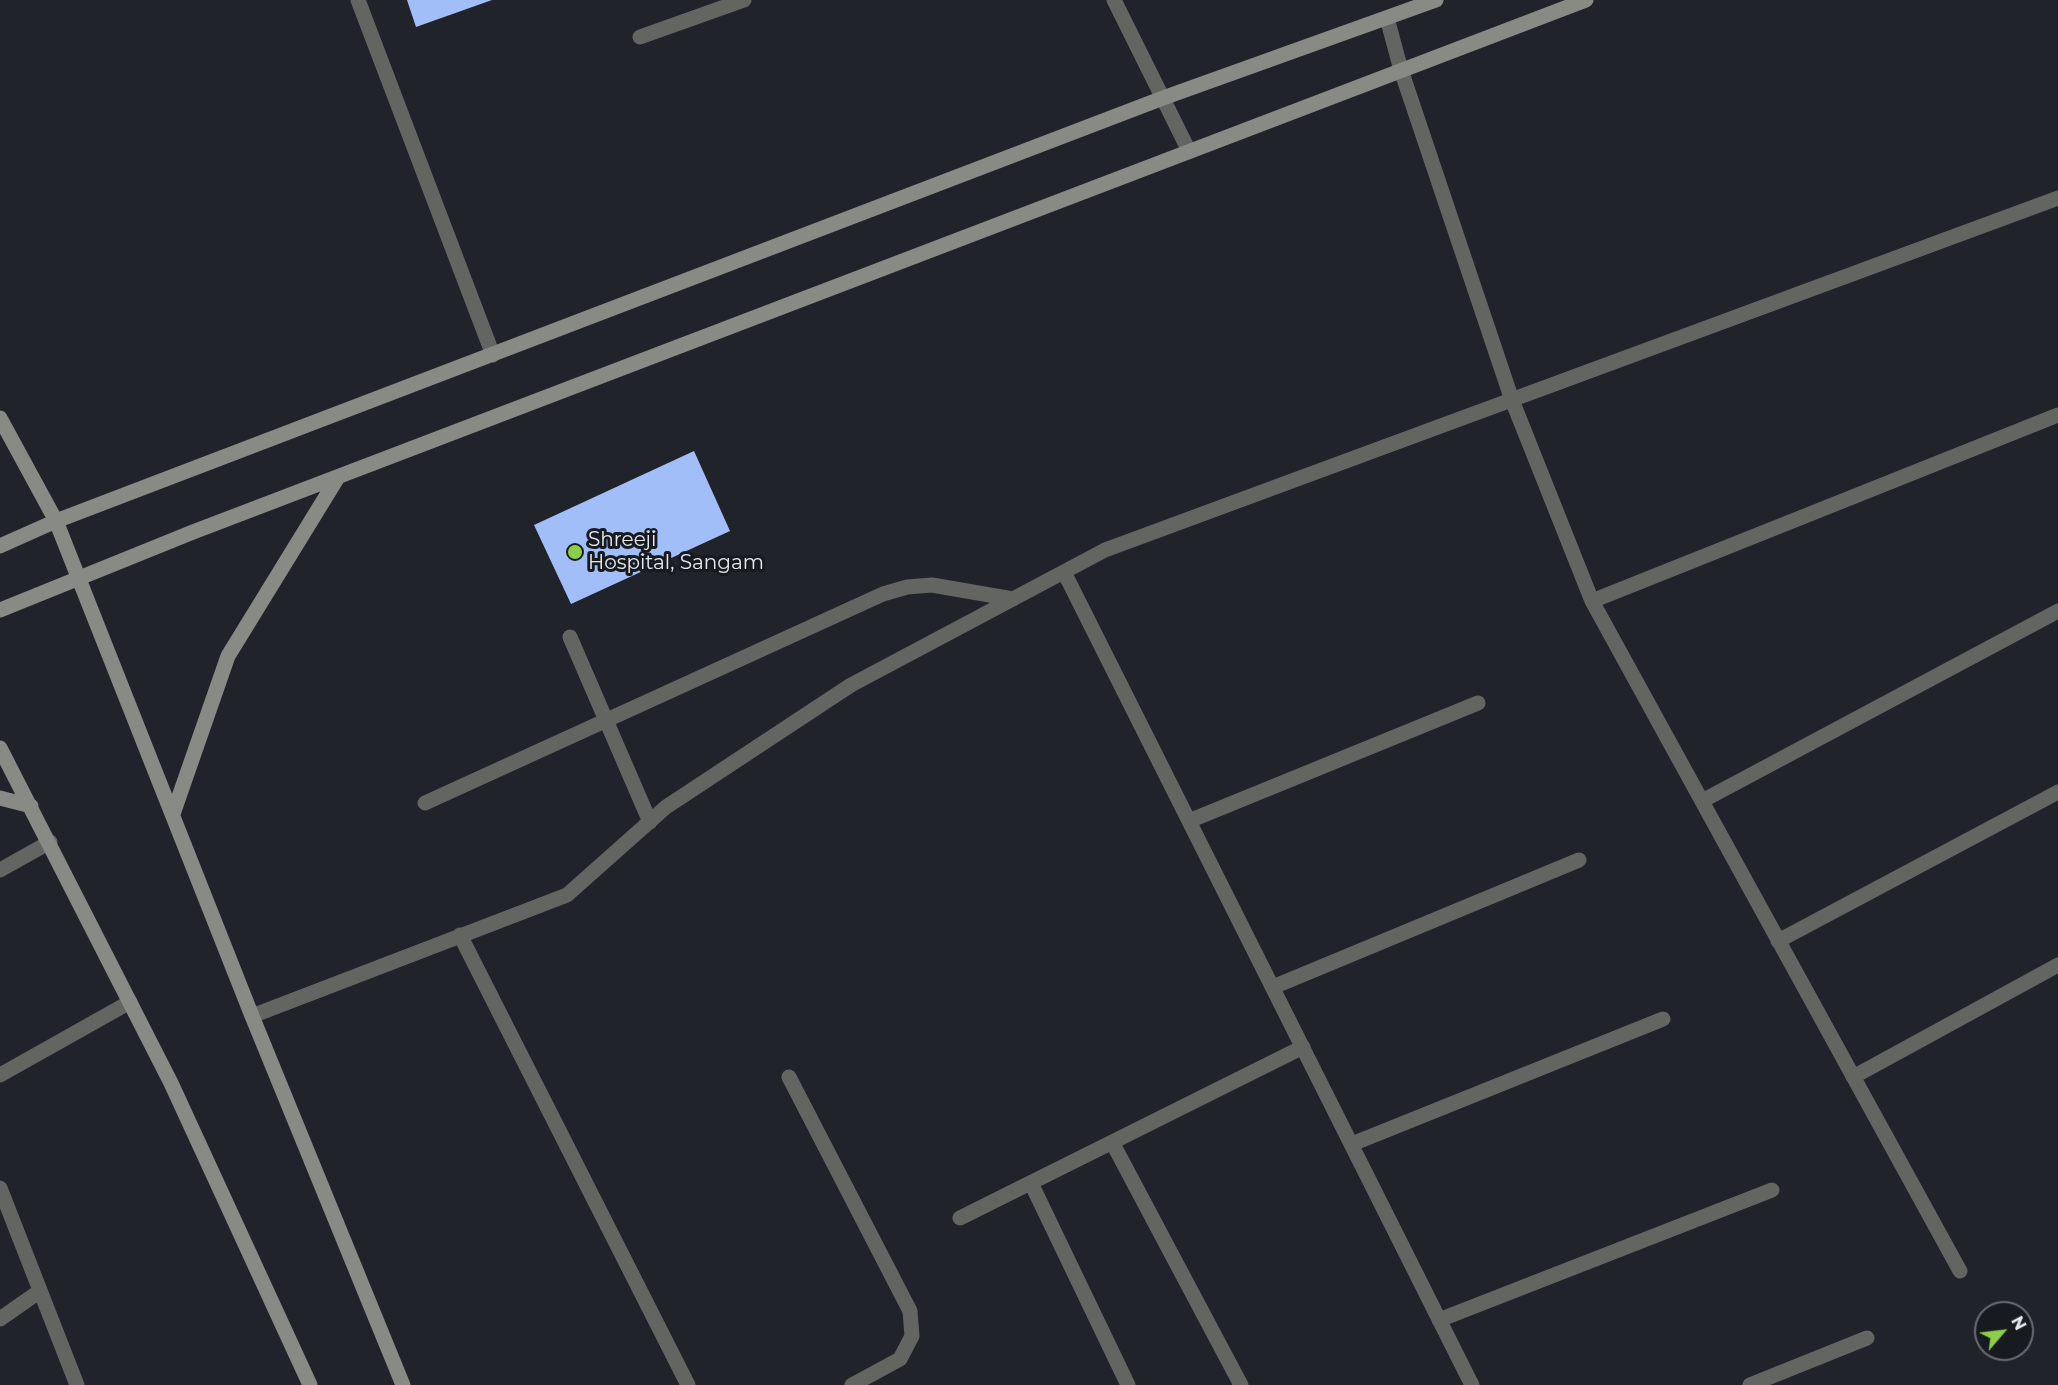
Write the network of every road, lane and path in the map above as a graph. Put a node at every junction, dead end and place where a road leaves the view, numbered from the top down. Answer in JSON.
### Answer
{"nodes":[{"id":1,"x":358,"y":0,"type":"edge"},
{"id":2,"x":744,"y":0,"type":"edge"},
{"id":3,"x":1114,"y":0,"type":"edge"},
{"id":4,"x":1436,"y":0,"type":"edge"},
{"id":5,"x":1586,"y":0,"type":"edge"},
{"id":6,"x":1387,"y":18,"type":"junction"},
{"id":7,"x":640,"y":36,"type":"dead end"},
{"id":8,"x":1401,"y":70,"type":"junction"},
{"id":9,"x":1163,"y":98,"type":"junction"},
{"id":10,"x":1189,"y":151,"type":"junction"},
{"id":11,"x":2058,"y":198,"type":"edge"},
{"id":12,"x":493,"y":355,"type":"junction"},
{"id":13,"x":1512,"y":400,"type":"junction"},
{"id":14,"x":2058,"y":415,"type":"edge"},
{"id":15,"x":0,"y":418,"type":"edge"},
{"id":16,"x":338,"y":477,"type":"junction"},
{"id":17,"x":56,"y":521,"type":"junction"},
{"id":18,"x":0,"y":546,"type":"edge"},
{"id":19,"x":1064,"y":572,"type":"junction"},
{"id":20,"x":79,"y":578,"type":"junction"},
{"id":21,"x":1013,"y":599,"type":"junction"},
{"id":22,"x":1592,"y":601,"type":"junction"},
{"id":23,"x":0,"y":610,"type":"edge"},
{"id":24,"x":2058,"y":611,"type":"edge"},
{"id":25,"x":570,"y":637,"type":"dead end"},
{"id":26,"x":1478,"y":703,"type":"dead end"},
{"id":27,"x":606,"y":721,"type":"junction"},
{"id":28,"x":0,"y":748,"type":"edge"},
{"id":29,"x":2058,"y":792,"type":"edge"},
{"id":30,"x":0,"y":798,"type":"edge"},
{"id":31,"x":1702,"y":801,"type":"junction"},
{"id":32,"x":425,"y":803,"type":"dead end"},
{"id":33,"x":31,"y":806,"type":"junction"},
{"id":34,"x":173,"y":814,"type":"junction"},
{"id":35,"x":1189,"y":821,"type":"junction"},
{"id":36,"x":650,"y":822,"type":"junction"},
{"id":37,"x":50,"y":842,"type":"junction"},
{"id":38,"x":1579,"y":860,"type":"dead end"},
{"id":39,"x":0,"y":870,"type":"edge"},
{"id":40,"x":460,"y":935,"type":"junction"},
{"id":41,"x":1778,"y":941,"type":"junction"},
{"id":42,"x":2058,"y":965,"type":"edge"},
{"id":43,"x":1273,"y":987,"type":"junction"},
{"id":44,"x":130,"y":1002,"type":"junction"},
{"id":45,"x":252,"y":1016,"type":"junction"},
{"id":46,"x":1663,"y":1019,"type":"dead end"},
{"id":47,"x":1303,"y":1047,"type":"junction"},
{"id":48,"x":0,"y":1075,"type":"edge"},
{"id":49,"x":789,"y":1077,"type":"dead end"},
{"id":50,"x":1853,"y":1077,"type":"junction"},
{"id":51,"x":1112,"y":1142,"type":"junction"},
{"id":52,"x":1352,"y":1144,"type":"junction"},
{"id":53,"x":1031,"y":1183,"type":"junction"},
{"id":54,"x":0,"y":1188,"type":"edge"},
{"id":55,"x":1772,"y":1190,"type":"dead end"},
{"id":56,"x":960,"y":1218,"type":"dead end"},
{"id":57,"x":1960,"y":1271,"type":"dead end"},
{"id":58,"x":40,"y":1291,"type":"junction"},
{"id":59,"x":0,"y":1319,"type":"edge"},
{"id":60,"x":1439,"y":1320,"type":"junction"},
{"id":61,"x":1867,"y":1338,"type":"dead end"},
{"id":62,"x":77,"y":1385,"type":"edge"},
{"id":63,"x":310,"y":1385,"type":"edge"},
{"id":64,"x":403,"y":1385,"type":"edge"},
{"id":65,"x":688,"y":1385,"type":"edge"},
{"id":66,"x":852,"y":1385,"type":"edge"},
{"id":67,"x":1128,"y":1385,"type":"edge"},
{"id":68,"x":1241,"y":1385,"type":"edge"},
{"id":69,"x":1472,"y":1385,"type":"edge"},
{"id":70,"x":1750,"y":1385,"type":"edge"}],
"edges":[{"from":1,"to":12,"type":"street"},
{"from":2,"to":7,"type":"street"},
{"from":3,"to":9,"type":"street"},
{"from":4,"to":6,"type":"main road"},
{"from":5,"to":8,"type":"main road"},
{"from":6,"to":8,"type":"street"},
{"from":6,"to":9,"type":"main road"},
{"from":8,"to":10,"type":"main road"},
{"from":8,"to":13,"type":"street"},
{"from":9,"to":10,"type":"street"},
{"from":9,"to":12,"type":"main road"},
{"from":10,"to":16,"type":"main road"},
{"from":11,"to":13,"type":"street"},
{"from":12,"to":17,"type":"main road"},
{"from":13,"to":19,"type":"street"},
{"from":13,"to":22,"type":"street"},
{"from":14,"to":22,"type":"street"},
{"from":15,"to":17,"type":"main road"},
{"from":16,"to":20,"type":"main road"},
{"from":16,"to":34,"type":"main road"},
{"from":17,"to":18,"type":"main road"},
{"from":17,"to":20,"type":"main road"},
{"from":19,"to":21,"type":"street"},
{"from":19,"to":35,"type":"street"},
{"from":20,"to":23,"type":"main road"},
{"from":20,"to":34,"type":"main road"},
{"from":21,"to":27,"type":"street"},
{"from":21,"to":36,"type":"street"},
{"from":22,"to":31,"type":"street"},
{"from":24,"to":31,"type":"street"},
{"from":25,"to":27,"type":"street"},
{"from":26,"to":35,"type":"street"},
{"from":27,"to":32,"type":"street"},
{"from":27,"to":36,"type":"street"},
{"from":28,"to":33,"type":"main road"},
{"from":29,"to":41,"type":"street"},
{"from":30,"to":33,"type":"main road"},
{"from":31,"to":41,"type":"street"},
{"from":33,"to":37,"type":"main road"},
{"from":34,"to":45,"type":"main road"},
{"from":35,"to":43,"type":"street"},
{"from":36,"to":40,"type":"street"},
{"from":37,"to":39,"type":"street"},
{"from":37,"to":44,"type":"main road"},
{"from":38,"to":43,"type":"street"},
{"from":40,"to":45,"type":"street"},
{"from":40,"to":65,"type":"street"},
{"from":41,"to":50,"type":"street"},
{"from":42,"to":50,"type":"street"},
{"from":43,"to":47,"type":"street"},
{"from":44,"to":48,"type":"street"},
{"from":44,"to":63,"type":"main road"},
{"from":45,"to":64,"type":"main road"},
{"from":46,"to":52,"type":"street"},
{"from":47,"to":51,"type":"street"},
{"from":47,"to":52,"type":"street"},
{"from":49,"to":66,"type":"street"},
{"from":50,"to":57,"type":"street"},
{"from":51,"to":53,"type":"street"},
{"from":51,"to":68,"type":"street"},
{"from":52,"to":60,"type":"street"},
{"from":53,"to":56,"type":"street"},
{"from":53,"to":67,"type":"street"},
{"from":54,"to":58,"type":"street"},
{"from":55,"to":60,"type":"street"},
{"from":58,"to":59,"type":"street"},
{"from":58,"to":62,"type":"street"},
{"from":60,"to":69,"type":"street"},
{"from":61,"to":70,"type":"street"}]}
